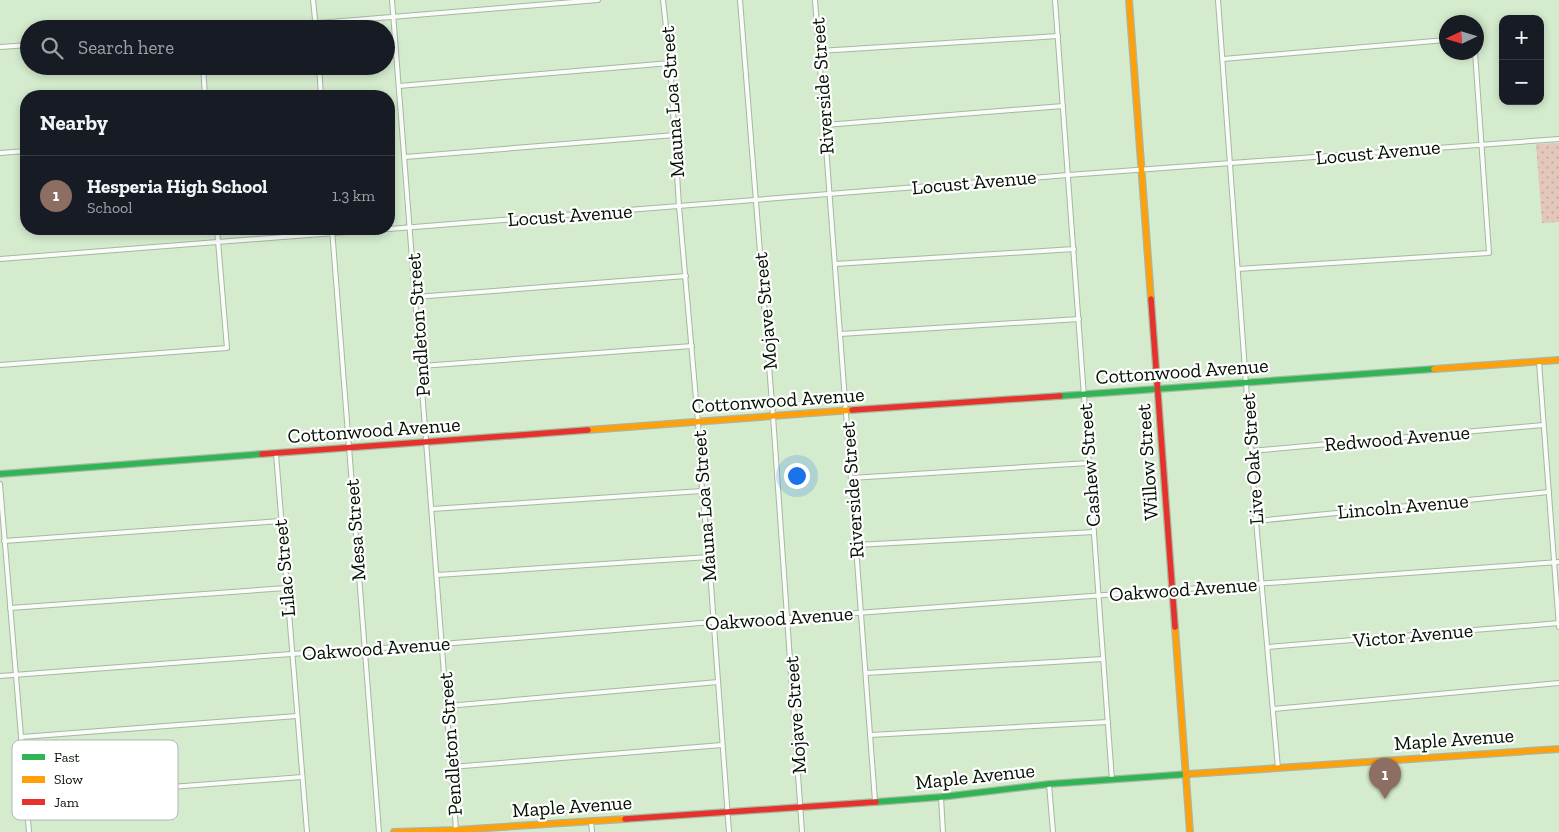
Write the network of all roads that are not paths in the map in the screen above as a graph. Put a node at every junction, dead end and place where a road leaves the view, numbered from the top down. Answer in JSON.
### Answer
{"nodes":[{"id":1,"x":314,"y":0,"type":"edge"},
{"id":2,"x":392,"y":0,"type":"edge"},
{"id":3,"x":598,"y":0,"type":"edge"},
{"id":4,"x":663,"y":0,"type":"edge"},
{"id":5,"x":740,"y":0,"type":"edge"},
{"id":6,"x":815,"y":0,"type":"edge"},
{"id":7,"x":1056,"y":0,"type":"edge"},
{"id":8,"x":1129,"y":0,"type":"edge"},
{"id":9,"x":1218,"y":0,"type":"edge"},
{"id":10,"x":394,"y":16,"type":"junction"},
{"id":11,"x":315,"y":20,"type":"edge"},
{"id":12,"x":341,"y":20,"type":"edge"},
{"id":13,"x":394,"y":20,"type":"edge"},
{"id":14,"x":395,"y":30,"type":"edge"},
{"id":15,"x":1058,"y":36,"type":"junction"},
{"id":16,"x":1439,"y":41,"type":"edge"},
{"id":17,"x":20,"y":46,"type":"edge"},
{"id":18,"x":0,"y":48,"type":"edge"},
{"id":19,"x":819,"y":51,"type":"junction"},
{"id":20,"x":1223,"y":59,"type":"junction"},
{"id":21,"x":1476,"y":60,"type":"edge"},
{"id":22,"x":670,"y":63,"type":"junction"},
{"id":23,"x":204,"y":75,"type":"edge"},
{"id":24,"x":320,"y":75,"type":"edge"},
{"id":25,"x":399,"y":86,"type":"junction"},
{"id":26,"x":205,"y":90,"type":"edge"},
{"id":27,"x":321,"y":90,"type":"edge"},
{"id":28,"x":1063,"y":106,"type":"junction"},
{"id":29,"x":825,"y":125,"type":"junction"},
{"id":30,"x":676,"y":135,"type":"junction"},
{"id":31,"x":1559,"y":138,"type":"edge"},
{"id":32,"x":1482,"y":143,"type":"junction"},
{"id":33,"x":20,"y":151,"type":"edge"},
{"id":34,"x":0,"y":153,"type":"edge"},
{"id":35,"x":404,"y":156,"type":"junction"},
{"id":36,"x":1230,"y":164,"type":"junction"},
{"id":37,"x":1141,"y":170,"type":"junction"},
{"id":38,"x":1068,"y":175,"type":"junction"},
{"id":39,"x":830,"y":194,"type":"junction"},
{"id":40,"x":756,"y":199,"type":"junction"},
{"id":41,"x":679,"y":206,"type":"junction"},
{"id":42,"x":410,"y":227,"type":"junction"},
{"id":43,"x":395,"y":228,"type":"edge"},
{"id":44,"x":218,"y":235,"type":"edge"},
{"id":45,"x":286,"y":235,"type":"edge"},
{"id":46,"x":332,"y":235,"type":"edge"},
{"id":47,"x":218,"y":241,"type":"junction"},
{"id":48,"x":1074,"y":249,"type":"junction"},
{"id":49,"x":0,"y":259,"type":"edge"},
{"id":50,"x":835,"y":264,"type":"junction"},
{"id":51,"x":1238,"y":269,"type":"junction"},
{"id":52,"x":686,"y":276,"type":"junction"},
{"id":53,"x":415,"y":298,"type":"junction"},
{"id":54,"x":1079,"y":319,"type":"junction"},
{"id":55,"x":840,"y":334,"type":"junction"},
{"id":56,"x":692,"y":346,"type":"junction"},
{"id":57,"x":1559,"y":360,"type":"edge"},
{"id":58,"x":1539,"y":362,"type":"junction"},
{"id":59,"x":0,"y":364,"type":"edge"},
{"id":60,"x":421,"y":366,"type":"junction"},
{"id":61,"x":1247,"y":382,"type":"junction"},
{"id":62,"x":1158,"y":389,"type":"junction"},
{"id":63,"x":1084,"y":394,"type":"junction"},
{"id":64,"x":846,"y":411,"type":"junction"},
{"id":65,"x":773,"y":416,"type":"junction"},
{"id":66,"x":698,"y":422,"type":"junction"},
{"id":67,"x":1543,"y":425,"type":"junction"},
{"id":68,"x":426,"y":442,"type":"junction"},
{"id":69,"x":349,"y":449,"type":"junction"},
{"id":70,"x":1251,"y":451,"type":"junction"},
{"id":71,"x":276,"y":454,"type":"junction"},
{"id":72,"x":1089,"y":463,"type":"junction"},
{"id":73,"x":0,"y":474,"type":"edge"},
{"id":74,"x":851,"y":478,"type":"junction"},
{"id":75,"x":0,"y":484,"type":"edge"},
{"id":76,"x":702,"y":491,"type":"junction"},
{"id":77,"x":1549,"y":492,"type":"junction"},
{"id":78,"x":432,"y":509,"type":"junction"},
{"id":79,"x":1256,"y":520,"type":"junction"},
{"id":80,"x":280,"y":521,"type":"junction"},
{"id":81,"x":1094,"y":532,"type":"junction"},
{"id":82,"x":4,"y":541,"type":"junction"},
{"id":83,"x":856,"y":545,"type":"junction"},
{"id":84,"x":708,"y":557,"type":"junction"},
{"id":85,"x":1553,"y":562,"type":"junction"},
{"id":86,"x":1559,"y":562,"type":"edge"},
{"id":87,"x":437,"y":575,"type":"junction"},
{"id":88,"x":1262,"y":583,"type":"junction"},
{"id":89,"x":286,"y":588,"type":"junction"},
{"id":90,"x":1172,"y":590,"type":"junction"},
{"id":91,"x":1099,"y":594,"type":"junction"},
{"id":92,"x":10,"y":608,"type":"junction"},
{"id":93,"x":861,"y":612,"type":"junction"},
{"id":94,"x":788,"y":618,"type":"junction"},
{"id":95,"x":713,"y":622,"type":"junction"},
{"id":96,"x":1559,"y":623,"type":"edge"},
{"id":97,"x":1559,"y":627,"type":"edge"},
{"id":98,"x":442,"y":644,"type":"junction"},
{"id":99,"x":1268,"y":647,"type":"junction"},
{"id":100,"x":364,"y":649,"type":"junction"},
{"id":101,"x":291,"y":654,"type":"junction"},
{"id":102,"x":1104,"y":660,"type":"junction"},
{"id":103,"x":866,"y":673,"type":"junction"},
{"id":104,"x":16,"y":675,"type":"junction"},
{"id":105,"x":0,"y":676,"type":"edge"},
{"id":106,"x":718,"y":682,"type":"junction"},
{"id":107,"x":1559,"y":683,"type":"edge"},
{"id":108,"x":447,"y":706,"type":"junction"},
{"id":109,"x":1273,"y":709,"type":"junction"},
{"id":110,"x":296,"y":716,"type":"junction"},
{"id":111,"x":1108,"y":722,"type":"junction"},
{"id":112,"x":870,"y":735,"type":"junction"},
{"id":113,"x":21,"y":737,"type":"junction"},
{"id":114,"x":21,"y":740,"type":"edge"},
{"id":115,"x":722,"y":745,"type":"junction"},
{"id":116,"x":1559,"y":749,"type":"edge"},
{"id":117,"x":452,"y":767,"type":"junction"},
{"id":118,"x":1278,"y":768,"type":"junction"},
{"id":119,"x":1186,"y":775,"type":"junction"},
{"id":120,"x":302,"y":777,"type":"junction"},
{"id":121,"x":1112,"y":780,"type":"junction"},
{"id":122,"x":1049,"y":784,"type":"junction"},
{"id":123,"x":178,"y":786,"type":"edge"},
{"id":124,"x":941,"y":797,"type":"junction"},
{"id":125,"x":875,"y":801,"type":"junction"},
{"id":126,"x":801,"y":807,"type":"junction"},
{"id":127,"x":727,"y":812,"type":"junction"},
{"id":128,"x":591,"y":821,"type":"junction"},
{"id":129,"x":456,"y":830,"type":"junction"},
{"id":130,"x":306,"y":832,"type":"edge"},
{"id":131,"x":379,"y":832,"type":"edge"},
{"id":132,"x":394,"y":832,"type":"edge"},
{"id":133,"x":592,"y":832,"type":"edge"},
{"id":134,"x":729,"y":832,"type":"edge"},
{"id":135,"x":802,"y":832,"type":"edge"},
{"id":136,"x":943,"y":832,"type":"edge"},
{"id":137,"x":1053,"y":832,"type":"edge"},
{"id":138,"x":1190,"y":832,"type":"edge"}],
"edges":[{"from":1,"to":11,"type":"street"},
{"from":2,"to":10,"type":"street","name":"Pendleton Street"},
{"from":3,"to":10,"type":"street"},
{"from":4,"to":22,"type":"street","name":"Mauna Loa Street"},
{"from":5,"to":40,"type":"street","name":"Mojave Street"},
{"from":6,"to":19,"type":"street","name":"Riverside Street"},
{"from":7,"to":15,"type":"street","name":"Cashew Street"},
{"from":8,"to":37,"type":"street","name":"Willow Street"},
{"from":9,"to":20,"type":"street","name":"Live Oak Street"},
{"from":10,"to":12,"type":"street"},
{"from":10,"to":13,"type":"street","name":"Pendleton Street"},
{"from":14,"to":25,"type":"street","name":"Pendleton Street"},
{"from":15,"to":19,"type":"street"},
{"from":15,"to":28,"type":"street","name":"Cashew Street"},
{"from":16,"to":20,"type":"street"},
{"from":17,"to":18,"type":"street"},
{"from":19,"to":29,"type":"street","name":"Riverside Street"},
{"from":20,"to":36,"type":"street","name":"Live Oak Street"},
{"from":21,"to":32,"type":"street"},
{"from":22,"to":25,"type":"street"},
{"from":22,"to":30,"type":"street","name":"Mauna Loa Street"},
{"from":23,"to":26,"type":"street"},
{"from":24,"to":27,"type":"street"},
{"from":25,"to":35,"type":"street","name":"Pendleton Street"},
{"from":28,"to":29,"type":"street"},
{"from":28,"to":38,"type":"street","name":"Cashew Street"},
{"from":29,"to":39,"type":"street","name":"Riverside Street"},
{"from":30,"to":35,"type":"street"},
{"from":30,"to":41,"type":"street","name":"Mauna Loa Street"},
{"from":31,"to":32,"type":"street","name":"Locust Avenue"},
{"from":32,"to":36,"type":"street","name":"Locust Avenue"},
{"from":32,"to":51,"type":"street"},
{"from":33,"to":34,"type":"street"},
{"from":35,"to":42,"type":"street","name":"Pendleton Street"},
{"from":36,"to":37,"type":"street","name":"Locust Avenue"},
{"from":36,"to":51,"type":"street","name":"Live Oak Street"},
{"from":37,"to":38,"type":"street","name":"Locust Avenue"},
{"from":37,"to":62,"type":"street","name":"Willow Street"},
{"from":38,"to":39,"type":"street","name":"Locust Avenue"},
{"from":38,"to":48,"type":"street","name":"Cashew Street"},
{"from":39,"to":40,"type":"street","name":"Locust Avenue"},
{"from":39,"to":50,"type":"street","name":"Riverside Street"},
{"from":40,"to":41,"type":"street","name":"Locust Avenue"},
{"from":40,"to":65,"type":"street","name":"Mojave Street"},
{"from":41,"to":42,"type":"street","name":"Locust Avenue"},
{"from":41,"to":52,"type":"street","name":"Mauna Loa Street"},
{"from":42,"to":43,"type":"street","name":"Locust Avenue"},
{"from":42,"to":53,"type":"street","name":"Pendleton Street"},
{"from":44,"to":47,"type":"street"},
{"from":45,"to":47,"type":"street","name":"Locust Avenue"},
{"from":46,"to":69,"type":"street","name":"Mesa Street"},
{"from":47,"to":49,"type":"street","name":"Locust Avenue"},
{"from":47,"to":59,"type":"street"},
{"from":48,"to":50,"type":"street"},
{"from":48,"to":54,"type":"street","name":"Cashew Street"},
{"from":50,"to":55,"type":"street","name":"Riverside Street"},
{"from":51,"to":61,"type":"street","name":"Live Oak Street"},
{"from":52,"to":53,"type":"street"},
{"from":52,"to":56,"type":"street","name":"Mauna Loa Street"},
{"from":53,"to":60,"type":"street","name":"Pendleton Street"},
{"from":54,"to":55,"type":"street"},
{"from":54,"to":63,"type":"street","name":"Cashew Street"},
{"from":55,"to":64,"type":"street","name":"Riverside Street"},
{"from":56,"to":60,"type":"street"},
{"from":56,"to":66,"type":"street","name":"Mauna Loa Street"},
{"from":57,"to":58,"type":"street","name":"Cottonwood Avenue"},
{"from":58,"to":61,"type":"street","name":"Cottonwood Avenue"},
{"from":58,"to":67,"type":"street"},
{"from":60,"to":68,"type":"street","name":"Pendleton Street"},
{"from":61,"to":62,"type":"street","name":"Cottonwood Avenue"},
{"from":61,"to":70,"type":"street","name":"Live Oak Street"},
{"from":62,"to":63,"type":"street","name":"Cottonwood Avenue"},
{"from":62,"to":90,"type":"street","name":"Willow Street"},
{"from":63,"to":64,"type":"street","name":"Cottonwood Avenue"},
{"from":63,"to":72,"type":"street","name":"Cashew Street"},
{"from":64,"to":65,"type":"street","name":"Cottonwood Avenue"},
{"from":64,"to":74,"type":"street","name":"Riverside Street"},
{"from":65,"to":66,"type":"street","name":"Cottonwood Avenue"},
{"from":65,"to":94,"type":"street","name":"Mojave Street"},
{"from":66,"to":68,"type":"street","name":"Cottonwood Avenue"},
{"from":66,"to":76,"type":"street","name":"Mauna Loa Street"},
{"from":67,"to":70,"type":"street","name":"Redwood Avenue"},
{"from":67,"to":77,"type":"street"},
{"from":68,"to":69,"type":"street","name":"Cottonwood Avenue"},
{"from":68,"to":78,"type":"street","name":"Pendleton Street"},
{"from":69,"to":71,"type":"street","name":"Cottonwood Avenue"},
{"from":69,"to":100,"type":"street","name":"Mesa Street"},
{"from":70,"to":79,"type":"street","name":"Live Oak Street"},
{"from":71,"to":73,"type":"street","name":"Cottonwood Avenue"},
{"from":71,"to":80,"type":"street","name":"Lilac Street"},
{"from":72,"to":74,"type":"street"},
{"from":72,"to":81,"type":"street","name":"Cashew Street"},
{"from":74,"to":83,"type":"street","name":"Riverside Street"},
{"from":75,"to":82,"type":"street"},
{"from":76,"to":78,"type":"street"},
{"from":76,"to":84,"type":"street","name":"Mauna Loa Street"},
{"from":77,"to":79,"type":"street","name":"Lincoln Avenue"},
{"from":77,"to":85,"type":"street"},
{"from":78,"to":87,"type":"street","name":"Pendleton Street"},
{"from":79,"to":88,"type":"street","name":"Live Oak Street"},
{"from":80,"to":82,"type":"street"},
{"from":80,"to":89,"type":"street","name":"Lilac Street"},
{"from":81,"to":83,"type":"street"},
{"from":81,"to":91,"type":"street","name":"Cashew Street"},
{"from":82,"to":92,"type":"street"},
{"from":83,"to":93,"type":"street","name":"Riverside Street"},
{"from":84,"to":87,"type":"street"},
{"from":84,"to":95,"type":"street","name":"Mauna Loa Street"},
{"from":85,"to":86,"type":"street","name":"Oakwood Avenue"},
{"from":85,"to":88,"type":"street","name":"Oakwood Avenue"},
{"from":85,"to":96,"type":"street"},
{"from":87,"to":98,"type":"street","name":"Pendleton Street"},
{"from":88,"to":90,"type":"street","name":"Oakwood Avenue"},
{"from":88,"to":99,"type":"street","name":"Live Oak Street"},
{"from":89,"to":92,"type":"street"},
{"from":89,"to":101,"type":"street","name":"Lilac Street"},
{"from":90,"to":91,"type":"street","name":"Oakwood Avenue"},
{"from":90,"to":119,"type":"street","name":"Willow Street"},
{"from":91,"to":93,"type":"street","name":"Oakwood Avenue"},
{"from":91,"to":102,"type":"street","name":"Cashew Street"},
{"from":92,"to":104,"type":"street"},
{"from":93,"to":94,"type":"street","name":"Oakwood Avenue"},
{"from":93,"to":103,"type":"street","name":"Riverside Street"},
{"from":94,"to":95,"type":"street","name":"Oakwood Avenue"},
{"from":94,"to":126,"type":"street","name":"Mojave Street"},
{"from":95,"to":98,"type":"street","name":"Oakwood Avenue"},
{"from":95,"to":106,"type":"street","name":"Mauna Loa Street"},
{"from":96,"to":97,"type":"street"},
{"from":96,"to":99,"type":"street","name":"Victor Avenue"},
{"from":98,"to":100,"type":"street","name":"Oakwood Avenue"},
{"from":98,"to":108,"type":"street","name":"Pendleton Street"},
{"from":99,"to":109,"type":"street","name":"Live Oak Street"},
{"from":100,"to":101,"type":"street","name":"Oakwood Avenue"},
{"from":100,"to":131,"type":"street","name":"Mesa Street"},
{"from":101,"to":104,"type":"street","name":"Oakwood Avenue"},
{"from":101,"to":110,"type":"street","name":"Lilac Street"},
{"from":102,"to":103,"type":"street"},
{"from":102,"to":111,"type":"street","name":"Cashew Street"},
{"from":103,"to":112,"type":"street","name":"Riverside Street"},
{"from":104,"to":105,"type":"street","name":"Oakwood Avenue"},
{"from":104,"to":113,"type":"street"},
{"from":106,"to":108,"type":"street"},
{"from":106,"to":115,"type":"street","name":"Mauna Loa Street"},
{"from":107,"to":109,"type":"street"},
{"from":108,"to":117,"type":"street","name":"Pendleton Street"},
{"from":109,"to":118,"type":"street","name":"Live Oak Street"},
{"from":110,"to":113,"type":"street"},
{"from":110,"to":120,"type":"street","name":"Lilac Street"},
{"from":111,"to":112,"type":"street"},
{"from":111,"to":121,"type":"street","name":"Cashew Street"},
{"from":112,"to":125,"type":"street","name":"Riverside Street"},
{"from":113,"to":114,"type":"street"},
{"from":115,"to":117,"type":"street"},
{"from":115,"to":127,"type":"street","name":"Mauna Loa Street"},
{"from":116,"to":118,"type":"street","name":"Maple Avenue"},
{"from":117,"to":129,"type":"street","name":"Pendleton Street"},
{"from":118,"to":119,"type":"street","name":"Maple Avenue"},
{"from":119,"to":121,"type":"street","name":"Maple Avenue"},
{"from":119,"to":138,"type":"street","name":"Willow Street"},
{"from":120,"to":123,"type":"street"},
{"from":120,"to":130,"type":"street","name":"Lilac Street"},
{"from":121,"to":122,"type":"street","name":"Maple Avenue"},
{"from":122,"to":124,"type":"street","name":"Maple Avenue"},
{"from":122,"to":137,"type":"street"},
{"from":124,"to":125,"type":"street","name":"Maple Avenue"},
{"from":124,"to":136,"type":"street"},
{"from":125,"to":126,"type":"street","name":"Maple Avenue"},
{"from":126,"to":127,"type":"street","name":"Maple Avenue"},
{"from":126,"to":135,"type":"street","name":"Mojave Street"},
{"from":127,"to":128,"type":"street","name":"Maple Avenue"},
{"from":127,"to":134,"type":"street","name":"Mauna Loa Street"},
{"from":128,"to":129,"type":"street","name":"Maple Avenue"},
{"from":128,"to":133,"type":"street"},
{"from":129,"to":132,"type":"street","name":"Maple Avenue"}]}
